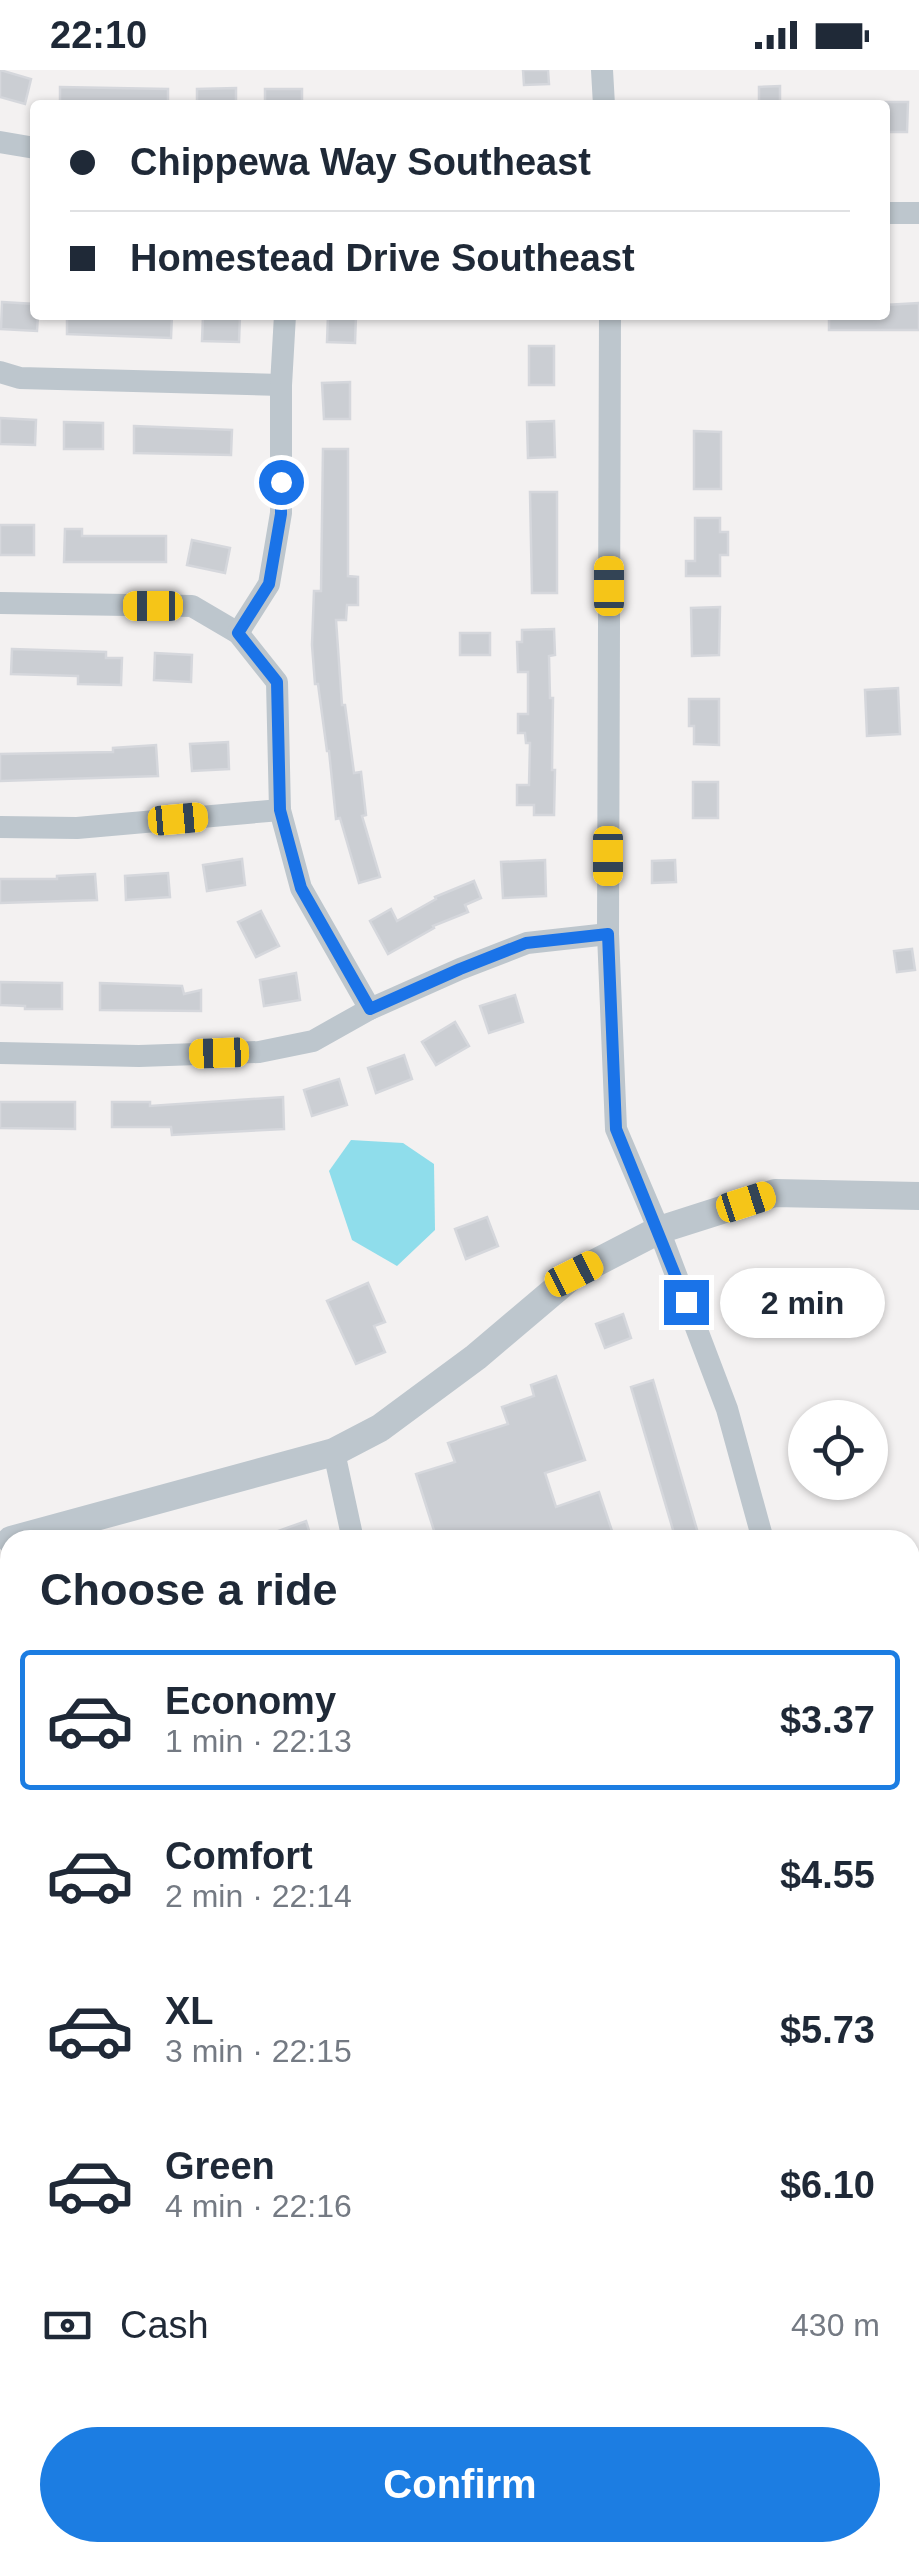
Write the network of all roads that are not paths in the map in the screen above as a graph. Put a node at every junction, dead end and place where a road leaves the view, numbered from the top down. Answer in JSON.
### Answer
{"nodes":[{"id":1,"x":602,"y":70,"type":"edge"},
{"id":2,"x":604,"y":100,"type":"edge"},
{"id":3,"x":0,"y":142,"type":"edge"},
{"id":4,"x":30,"y":147,"type":"edge"},
{"id":5,"x":890,"y":213,"type":"edge"},
{"id":6,"x":919,"y":213,"type":"edge"},
{"id":7,"x":284,"y":320,"type":"edge"},
{"id":8,"x":610,"y":320,"type":"edge"},
{"id":9,"x":0,"y":372,"type":"edge"},
{"id":10,"x":281,"y":386,"type":"junction"},
{"id":11,"x":0,"y":603,"type":"edge"},
{"id":12,"x":238,"y":633,"type":"junction"},
{"id":13,"x":280,"y":810,"type":"junction"},
{"id":14,"x":0,"y":827,"type":"edge"},
{"id":15,"x":608,"y":934,"type":"junction"},
{"id":16,"x":370,"y":1009,"type":"junction"},
{"id":17,"x":0,"y":1053,"type":"edge"},
{"id":18,"x":919,"y":1196,"type":"edge"},
{"id":19,"x":658,"y":1230,"type":"junction"},
{"id":20,"x":334,"y":1452,"type":"junction"},
{"id":21,"x":48,"y":1530,"type":"edge"},
{"id":22,"x":351,"y":1530,"type":"edge"},
{"id":23,"x":760,"y":1530,"type":"edge"}],
"edges":[{"from":1,"to":2,"type":"street"},
{"from":3,"to":4,"type":"street"},
{"from":5,"to":6,"type":"street"},
{"from":7,"to":10,"type":"street"},
{"from":8,"to":15,"type":"street"},
{"from":9,"to":10,"type":"street"},
{"from":10,"to":12,"type":"street"},
{"from":11,"to":12,"type":"street"},
{"from":12,"to":13,"type":"street"},
{"from":13,"to":14,"type":"street"},
{"from":13,"to":16,"type":"street"},
{"from":15,"to":16,"type":"street"},
{"from":15,"to":19,"type":"street"},
{"from":16,"to":17,"type":"street"},
{"from":18,"to":19,"type":"street"},
{"from":19,"to":20,"type":"street"},
{"from":19,"to":23,"type":"street"},
{"from":20,"to":21,"type":"street"},
{"from":20,"to":22,"type":"street"}]}
